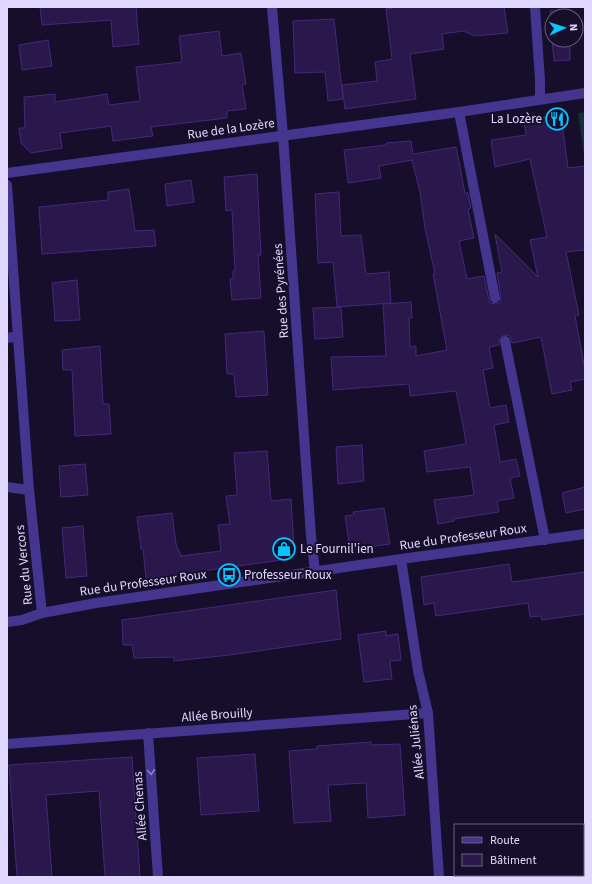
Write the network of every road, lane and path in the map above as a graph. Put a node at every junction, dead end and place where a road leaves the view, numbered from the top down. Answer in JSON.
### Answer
{"nodes":[{"id":1,"x":535,"y":7,"type":"edge"},
{"id":2,"x":272,"y":8,"type":"dead end"},
{"id":3,"x":585,"y":93,"type":"edge"},
{"id":4,"x":540,"y":99,"type":"junction"},
{"id":5,"x":459,"y":112,"type":"junction"},
{"id":6,"x":283,"y":135,"type":"junction"},
{"id":7,"x":7,"y":173,"type":"edge"},
{"id":8,"x":7,"y":185,"type":"edge"},
{"id":9,"x":495,"y":298,"type":"dead end"},
{"id":10,"x":18,"y":336,"type":"junction"},
{"id":11,"x":7,"y":338,"type":"edge"},
{"id":12,"x":505,"y":341,"type":"dead end"},
{"id":13,"x":7,"y":487,"type":"edge"},
{"id":14,"x":29,"y":490,"type":"junction"},
{"id":15,"x":585,"y":534,"type":"edge"},
{"id":16,"x":544,"y":540,"type":"junction"},
{"id":17,"x":401,"y":559,"type":"junction"},
{"id":18,"x":315,"y":572,"type":"junction"},
{"id":19,"x":42,"y":613,"type":"junction"},
{"id":20,"x":7,"y":622,"type":"edge"},
{"id":21,"x":428,"y":713,"type":"junction"},
{"id":22,"x":148,"y":733,"type":"junction"},
{"id":23,"x":7,"y":744,"type":"edge"},
{"id":24,"x":158,"y":877,"type":"edge"},
{"id":25,"x":439,"y":877,"type":"edge"}],
"edges":[{"from":1,"to":4,"type":"street"},
{"from":2,"to":6,"type":"street","name":"Rue des Pyrénées"},
{"from":3,"to":4,"type":"street","name":"Rue de la Lozère"},
{"from":4,"to":5,"type":"street","name":"Rue de la Lozère"},
{"from":5,"to":6,"type":"street","name":"Rue de la Lozère"},
{"from":5,"to":9,"type":"street"},
{"from":6,"to":7,"type":"street","name":"Rue de la Lozère"},
{"from":6,"to":18,"type":"street","name":"Rue des Pyrénées"},
{"from":8,"to":10,"type":"street","name":"Rue du Vercors"},
{"from":10,"to":11,"type":"street"},
{"from":10,"to":14,"type":"street","name":"Rue du Vercors"},
{"from":12,"to":16,"type":"street","name":"Rue du Professeur Roux"},
{"from":13,"to":14,"type":"street"},
{"from":14,"to":19,"type":"street","name":"Rue du Vercors"},
{"from":15,"to":16,"type":"street","name":"Rue du Professeur Roux"},
{"from":16,"to":17,"type":"street","name":"Rue du Professeur Roux"},
{"from":17,"to":18,"type":"street","name":"Rue du Professeur Roux"},
{"from":17,"to":21,"type":"street","name":"Allée Juliénas"},
{"from":18,"to":19,"type":"street","name":"Rue du Professeur Roux"},
{"from":19,"to":20,"type":"street","name":"Rue du Professeur Roux"},
{"from":21,"to":22,"type":"street","name":"Allée Brouilly"},
{"from":21,"to":25,"type":"street","name":"Allée Juliénas"},
{"from":22,"to":23,"type":"street","name":"Allée Brouilly"},
{"from":22,"to":24,"type":"street","name":"Allée Chenas","one_way":true}]}
